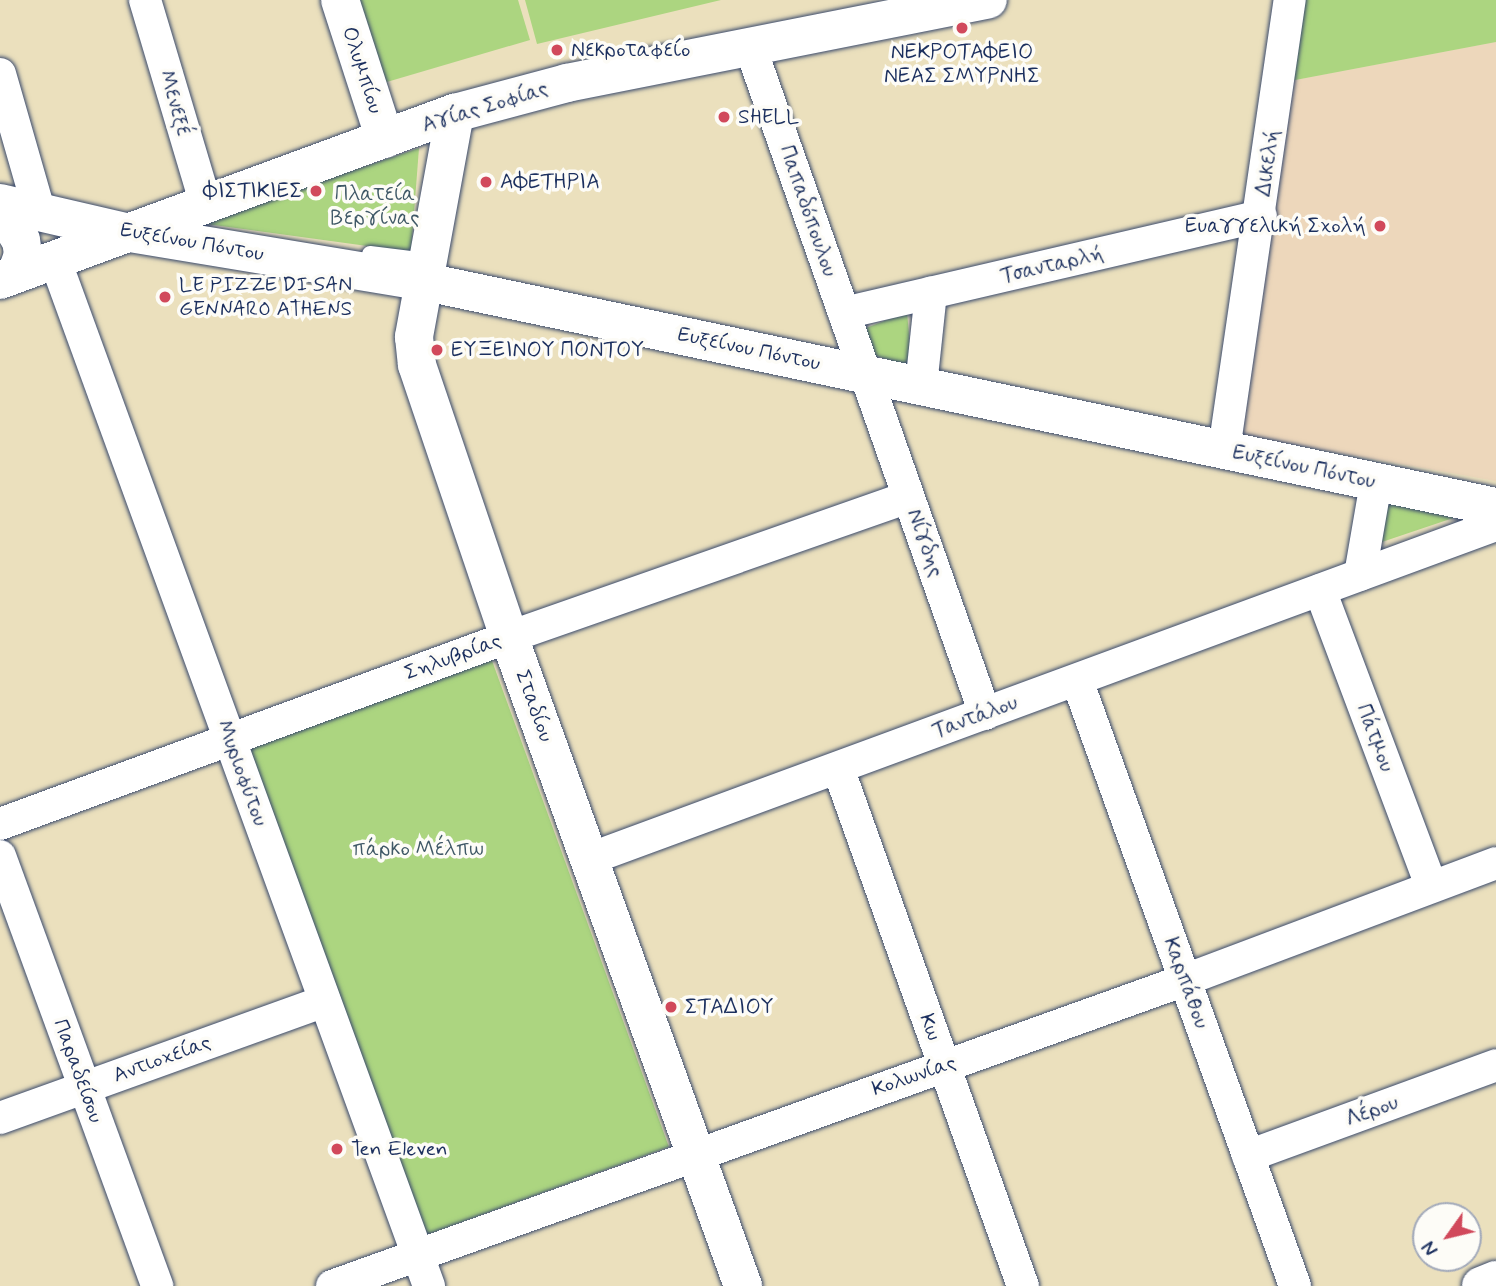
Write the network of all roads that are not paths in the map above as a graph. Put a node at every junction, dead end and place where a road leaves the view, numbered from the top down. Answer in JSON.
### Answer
{"nodes":[{"id":1,"x":145,"y":0,"type":"edge"},
{"id":2,"x":340,"y":0,"type":"edge"},
{"id":3,"x":988,"y":0,"type":"edge"},
{"id":4,"x":1290,"y":0,"type":"edge"},
{"id":5,"x":751,"y":49,"type":"junction"},
{"id":6,"x":0,"y":74,"type":"edge"},
{"id":7,"x":455,"y":113,"type":"junction"},
{"id":8,"x":385,"y":139,"type":"junction"},
{"id":9,"x":0,"y":205,"type":"edge"},
{"id":10,"x":206,"y":205,"type":"junction"},
{"id":11,"x":39,"y":210,"type":"junction"},
{"id":12,"x":1261,"y":216,"type":"junction"},
{"id":13,"x":130,"y":233,"type":"junction"},
{"id":14,"x":55,"y":260,"type":"junction"},
{"id":15,"x":427,"y":272,"type":"junction"},
{"id":16,"x":8,"y":277,"type":"edge"},
{"id":17,"x":931,"y":293,"type":"junction"},
{"id":18,"x":844,"y":313,"type":"junction"},
{"id":19,"x":864,"y":373,"type":"junction"},
{"id":20,"x":921,"y":386,"type":"junction"},
{"id":21,"x":1224,"y":450,"type":"junction"},
{"id":22,"x":1376,"y":482,"type":"junction"},
{"id":23,"x":908,"y":496,"type":"junction"},
{"id":24,"x":1496,"y":507,"type":"edge"},
{"id":25,"x":1496,"y":525,"type":"edge"},
{"id":26,"x":1360,"y":575,"type":"junction"},
{"id":27,"x":1320,"y":590,"type":"junction"},
{"id":28,"x":509,"y":637,"type":"junction"},
{"id":29,"x":1077,"y":680,"type":"junction"},
{"id":30,"x":985,"y":714,"type":"junction"},
{"id":31,"x":230,"y":739,"type":"junction"},
{"id":32,"x":838,"y":768,"type":"junction"},
{"id":33,"x":0,"y":824,"type":"edge"},
{"id":34,"x":0,"y":856,"type":"edge"},
{"id":35,"x":589,"y":859,"type":"junction"},
{"id":36,"x":1496,"y":863,"type":"edge"},
{"id":37,"x":1431,"y":886,"type":"junction"},
{"id":38,"x":1185,"y":980,"type":"junction"},
{"id":39,"x":325,"y":1001,"type":"junction"},
{"id":40,"x":1496,"y":1065,"type":"edge"},
{"id":41,"x":944,"y":1066,"type":"junction"},
{"id":42,"x":84,"y":1087,"type":"junction"},
{"id":43,"x":0,"y":1118,"type":"edge"},
{"id":44,"x":694,"y":1154,"type":"junction"},
{"id":45,"x":1248,"y":1156,"type":"junction"},
{"id":46,"x":417,"y":1253,"type":"junction"},
{"id":47,"x":1496,"y":1280,"type":"edge"},
{"id":48,"x":157,"y":1286,"type":"edge"},
{"id":49,"x":332,"y":1286,"type":"edge"},
{"id":50,"x":429,"y":1286,"type":"edge"},
{"id":51,"x":743,"y":1286,"type":"edge"},
{"id":52,"x":1023,"y":1286,"type":"edge"},
{"id":53,"x":1295,"y":1286,"type":"edge"},
{"id":54,"x":1481,"y":1286,"type":"edge"}],
"edges":[{"from":1,"to":10,"type":"street","name":"Μενεξέ"},
{"from":2,"to":8,"type":"street","name":"Ολυμπίου"},
{"from":3,"to":5,"type":"street","name":"Αγίας Σοφίας"},
{"from":4,"to":12,"type":"street","name":"Δικελή"},
{"from":5,"to":7,"type":"street","name":"Αγίας Σοφίας"},
{"from":5,"to":18,"type":"street","name":"Παπαδόπουλου"},
{"from":6,"to":11,"type":"street"},
{"from":7,"to":8,"type":"street","name":"Αγίας Σοφίας"},
{"from":7,"to":15,"type":"street","name":"Σταδίου"},
{"from":8,"to":10,"type":"street","name":"Αγίας Σοφίας"},
{"from":9,"to":11,"type":"street","name":"Ευξείνου Πόντου"},
{"from":9,"to":16,"type":"street"},
{"from":10,"to":13,"type":"street","name":"Αγίας Σοφίας"},
{"from":11,"to":13,"type":"street","name":"Ευξείνου Πόντου"},
{"from":12,"to":17,"type":"street","name":"Τσανταρλή"},
{"from":12,"to":21,"type":"street","name":"Δικελή"},
{"from":13,"to":14,"type":"street","name":"Αγίας Σοφίας"},
{"from":13,"to":15,"type":"street","name":"Ευξείνου Πόντου"},
{"from":14,"to":16,"type":"street","name":"Αγίας Σοφίας"},
{"from":14,"to":31,"type":"street","name":"Μυριοφύτου"},
{"from":15,"to":19,"type":"street","name":"Ευξείνου Πόντου"},
{"from":15,"to":28,"type":"street","name":"Σταδίου"},
{"from":17,"to":18,"type":"street","name":"Τσανταρλή"},
{"from":17,"to":20,"type":"street"},
{"from":18,"to":19,"type":"street","name":"Παπαδόπουλου"},
{"from":19,"to":20,"type":"street","name":"Ευξείνου Πόντου"},
{"from":19,"to":23,"type":"street","name":"Νίγδης"},
{"from":20,"to":21,"type":"street","name":"Ευξείνου Πόντου"},
{"from":21,"to":22,"type":"street","name":"Ευξείνου Πόντου"},
{"from":22,"to":24,"type":"street","name":"Ευξείνου Πόντου"},
{"from":22,"to":26,"type":"street"},
{"from":23,"to":28,"type":"street","name":"Σηλυβρίας"},
{"from":23,"to":30,"type":"street","name":"Νίγδης"},
{"from":25,"to":26,"type":"street","name":"Ταντάλου"},
{"from":26,"to":27,"type":"street","name":"Ταντάλου"},
{"from":27,"to":29,"type":"street","name":"Ταντάλου"},
{"from":27,"to":37,"type":"street","name":"Πάτμου"},
{"from":28,"to":31,"type":"street","name":"Σηλυβρίας"},
{"from":28,"to":35,"type":"street","name":"Σταδίου"},
{"from":29,"to":30,"type":"street","name":"Ταντάλου"},
{"from":29,"to":38,"type":"street","name":"Καρπάθου"},
{"from":30,"to":32,"type":"street","name":"Ταντάλου"},
{"from":31,"to":33,"type":"street","name":"Σηλυβρίας"},
{"from":31,"to":39,"type":"street","name":"Μυριοφύτου"},
{"from":32,"to":35,"type":"street","name":"Ταντάλου"},
{"from":32,"to":41,"type":"street","name":"Κω"},
{"from":34,"to":42,"type":"street","name":"Παραδείσου"},
{"from":35,"to":44,"type":"street","name":"Σταδίου"},
{"from":36,"to":37,"type":"street","name":"Κολωνίας"},
{"from":37,"to":38,"type":"street","name":"Κολωνίας"},
{"from":38,"to":41,"type":"street","name":"Κολωνίας"},
{"from":38,"to":45,"type":"street","name":"Καρπάθου"},
{"from":39,"to":42,"type":"street","name":"Αντιοχείας"},
{"from":39,"to":46,"type":"street","name":"Μυριοφύτου"},
{"from":40,"to":45,"type":"street","name":"Λέρου"},
{"from":41,"to":44,"type":"street","name":"Κολωνίας"},
{"from":41,"to":52,"type":"street","name":"Κω"},
{"from":42,"to":43,"type":"street","name":"Αντιοχείας"},
{"from":42,"to":48,"type":"street","name":"Παραδείσου"},
{"from":44,"to":46,"type":"street","name":"Κολωνίας"},
{"from":44,"to":51,"type":"street","name":"Σταδίου"},
{"from":45,"to":53,"type":"street","name":"Καρπάθου"},
{"from":46,"to":49,"type":"street","name":"Κολωνίας"},
{"from":46,"to":50,"type":"street","name":"Μυριοφύτου"},
{"from":47,"to":54,"type":"street"}]}
